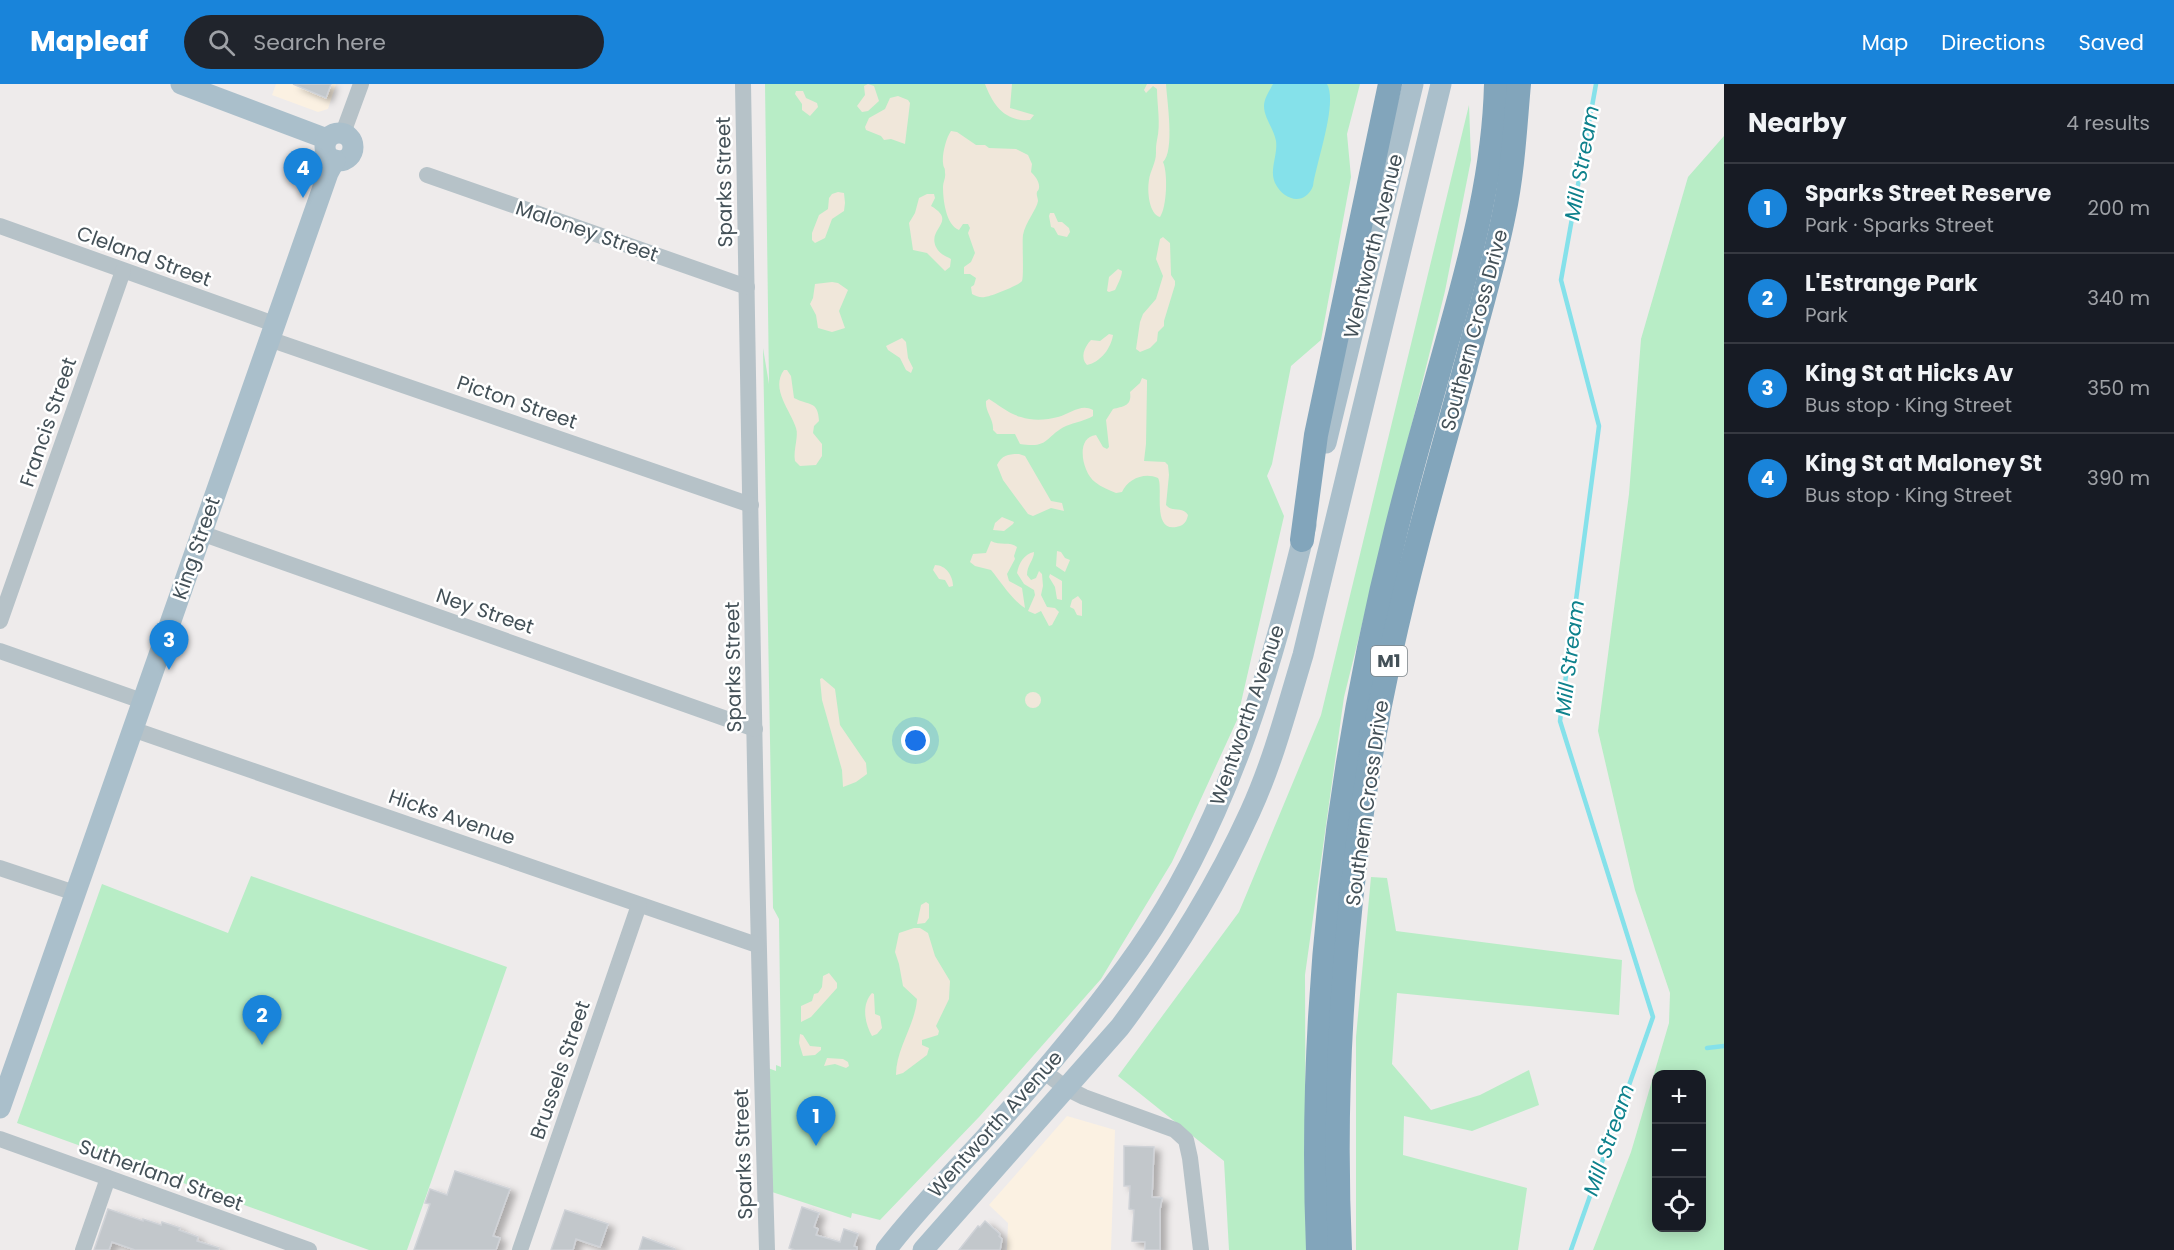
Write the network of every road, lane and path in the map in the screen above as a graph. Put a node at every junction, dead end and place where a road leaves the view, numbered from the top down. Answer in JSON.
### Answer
{"nodes":[{"id":1,"x":361,"y":84,"type":"edge"},
{"id":2,"x":743,"y":84,"type":"edge"},
{"id":3,"x":1390,"y":84,"type":"edge"},
{"id":4,"x":1413,"y":84,"type":"edge"},
{"id":5,"x":1441,"y":84,"type":"edge"},
{"id":6,"x":1496,"y":84,"type":"edge"},
{"id":7,"x":1519,"y":84,"type":"edge"},
{"id":8,"x":187,"y":85,"type":"edge"},
{"id":9,"x":335,"y":136,"type":"junction"},
{"id":10,"x":427,"y":175,"type":"dead end"},
{"id":11,"x":0,"y":226,"type":"edge"},
{"id":12,"x":123,"y":271,"type":"junction"},
{"id":13,"x":747,"y":287,"type":"junction"},
{"id":14,"x":272,"y":332,"type":"junction"},
{"id":15,"x":751,"y":505,"type":"junction"},
{"id":16,"x":201,"y":533,"type":"junction"},
{"id":17,"x":1302,"y":540,"type":"junction"},
{"id":18,"x":0,"y":621,"type":"edge"},
{"id":19,"x":0,"y":651,"type":"edge"},
{"id":20,"x":142,"y":701,"type":"junction"},
{"id":21,"x":132,"y":729,"type":"junction"},
{"id":22,"x":755,"y":729,"type":"junction"},
{"id":23,"x":0,"y":868,"type":"edge"},
{"id":24,"x":75,"y":892,"type":"junction"},
{"id":25,"x":639,"y":905,"type":"junction"},
{"id":26,"x":757,"y":945,"type":"junction"},
{"id":27,"x":1043,"y":1071,"type":"junction"},
{"id":28,"x":1066,"y":1088,"type":"junction"},
{"id":29,"x":0,"y":1108,"type":"edge"},
{"id":30,"x":0,"y":1139,"type":"edge"},
{"id":31,"x":108,"y":1178,"type":"junction"},
{"id":32,"x":83,"y":1250,"type":"edge"},
{"id":33,"x":309,"y":1250,"type":"edge"},
{"id":34,"x":520,"y":1250,"type":"edge"},
{"id":35,"x":767,"y":1250,"type":"edge"},
{"id":36,"x":886,"y":1250,"type":"edge"},
{"id":37,"x":923,"y":1250,"type":"edge"},
{"id":38,"x":1201,"y":1250,"type":"edge"},
{"id":39,"x":1318,"y":1250,"type":"edge"},
{"id":40,"x":1340,"y":1250,"type":"edge"}],
"edges":[{"from":1,"to":9,"type":"street"},
{"from":2,"to":13,"type":"street","name":"Sparks Street"},
{"from":3,"to":17,"type":"highway"},
{"from":4,"to":17,"type":"main road","name":"Wentworth Avenue"},
{"from":5,"to":28,"type":"main road","name":"Wentworth Avenue"},
{"from":6,"to":39,"type":"highway","name":"Southern Cross Drive","number":"M1"},
{"from":7,"to":40,"type":"highway","name":"Southern Cross Drive","number":"M1"},
{"from":8,"to":9,"type":"main road"},
{"from":9,"to":14,"type":"main road","name":"King Street"},
{"from":10,"to":13,"type":"street","name":"Maloney Street"},
{"from":11,"to":12,"type":"street","name":"Cleland Street"},
{"from":12,"to":14,"type":"street","name":"Cleland Street"},
{"from":12,"to":18,"type":"street","name":"Francis Street"},
{"from":13,"to":15,"type":"street","name":"Sparks Street"},
{"from":14,"to":15,"type":"street","name":"Picton Street"},
{"from":14,"to":16,"type":"main road","name":"King Street"},
{"from":15,"to":22,"type":"street","name":"Sparks Street"},
{"from":16,"to":20,"type":"main road","name":"King Street"},
{"from":16,"to":22,"type":"street","name":"Ney Street"},
{"from":17,"to":27,"type":"main road","name":"Wentworth Avenue"},
{"from":19,"to":20,"type":"street"},
{"from":20,"to":21,"type":"main road","name":"King Street"},
{"from":21,"to":24,"type":"main road","name":"King Street"},
{"from":21,"to":25,"type":"street","name":"Hicks Avenue"},
{"from":22,"to":26,"type":"street","name":"Sparks Street"},
{"from":23,"to":24,"type":"street"},
{"from":24,"to":29,"type":"main road","name":"King Street"},
{"from":25,"to":26,"type":"street","name":"Hicks Avenue"},
{"from":25,"to":34,"type":"street","name":"Brussels Street"},
{"from":26,"to":35,"type":"street","name":"Sparks Street"},
{"from":27,"to":28,"type":"street"},
{"from":27,"to":36,"type":"main road","name":"Wentworth Avenue"},
{"from":28,"to":37,"type":"main road","name":"Wentworth Avenue"},
{"from":28,"to":38,"type":"street"},
{"from":30,"to":31,"type":"street","name":"Sutherland Street"},
{"from":31,"to":32,"type":"street"},
{"from":31,"to":33,"type":"street","name":"Sutherland Street"}]}
